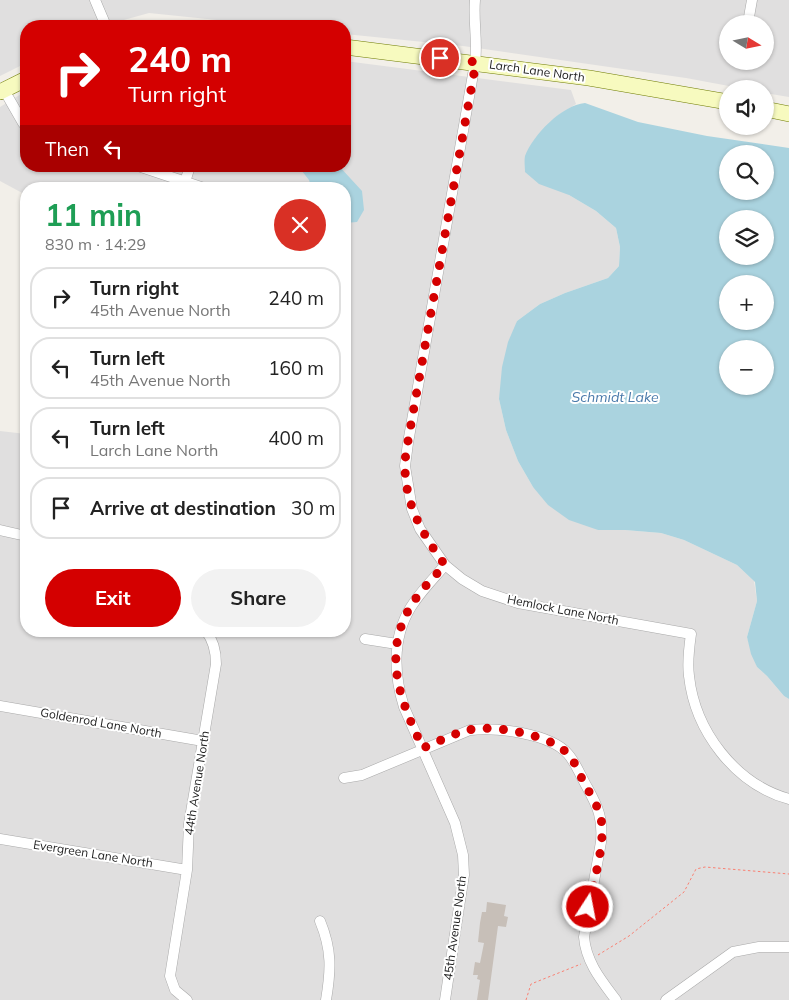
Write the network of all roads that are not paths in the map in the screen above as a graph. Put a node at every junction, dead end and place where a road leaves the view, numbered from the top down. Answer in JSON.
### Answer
{"nodes":[{"id":1,"x":95,"y":0,"type":"edge"},
{"id":2,"x":475,"y":0,"type":"edge"},
{"id":3,"x":752,"y":0,"type":"edge"},
{"id":4,"x":749,"y":15,"type":"edge"},
{"id":5,"x":103,"y":20,"type":"edge"},
{"id":6,"x":351,"y":48,"type":"edge"},
{"id":7,"x":476,"y":62,"type":"junction"},
{"id":8,"x":20,"y":82,"type":"edge"},
{"id":9,"x":2,"y":91,"type":"edge"},
{"id":10,"x":719,"y":100,"type":"edge"},
{"id":11,"x":774,"y":111,"type":"edge"},
{"id":12,"x":789,"y":114,"type":"edge"},
{"id":13,"x":20,"y":118,"type":"edge"},
{"id":14,"x":156,"y":172,"type":"edge"},
{"id":15,"x":188,"y":172,"type":"edge"},
{"id":16,"x":185,"y":182,"type":"joint"},
{"id":17,"x":0,"y":530,"type":"edge"},
{"id":18,"x":20,"y":535,"type":"edge"},
{"id":19,"x":445,"y":565,"type":"junction"},
{"id":20,"x":210,"y":637,"type":"edge"},
{"id":21,"x":364,"y":639,"type":"dead end"},
{"id":22,"x":397,"y":644,"type":"junction"},
{"id":23,"x":0,"y":706,"type":"edge"},
{"id":24,"x":203,"y":741,"type":"junction"},
{"id":25,"x":423,"y":748,"type":"junction"},
{"id":26,"x":344,"y":778,"type":"dead end"},
{"id":27,"x":789,"y":799,"type":"edge"},
{"id":28,"x":0,"y":839,"type":"edge"},
{"id":29,"x":187,"y":870,"type":"junction"},
{"id":30,"x":320,"y":921,"type":"dead end"},
{"id":31,"x":789,"y":948,"type":"edge"},
{"id":32,"x":187,"y":1000,"type":"edge"},
{"id":33,"x":326,"y":1000,"type":"edge"},
{"id":34,"x":445,"y":1000,"type":"edge"},
{"id":35,"x":616,"y":1000,"type":"edge"},
{"id":36,"x":666,"y":1000,"type":"edge"}],
"edges":[{"from":1,"to":5,"type":"street"},
{"from":2,"to":7,"type":"street"},
{"from":3,"to":4,"type":"street"},
{"from":6,"to":7,"type":"street","name":"Larch Lane North"},
{"from":7,"to":10,"type":"street","name":"Larch Lane North"},
{"from":7,"to":19,"type":"street"},
{"from":8,"to":9,"type":"street"},
{"from":9,"to":13,"type":"street"},
{"from":11,"to":12,"type":"street"},
{"from":14,"to":16,"type":"street"},
{"from":15,"to":16,"type":"street"},
{"from":17,"to":18,"type":"street"},
{"from":19,"to":22,"type":"street","name":"45th Avenue North"},
{"from":19,"to":27,"type":"street","name":"Hemlock Lane North"},
{"from":20,"to":24,"type":"street","name":"44th Avenue North"},
{"from":21,"to":22,"type":"street"},
{"from":22,"to":25,"type":"street","name":"45th Avenue North"},
{"from":23,"to":24,"type":"street","name":"Goldenrod Lane North"},
{"from":24,"to":29,"type":"street","name":"44th Avenue North"},
{"from":25,"to":26,"type":"street"},
{"from":25,"to":34,"type":"street","name":"45th Avenue North"},
{"from":25,"to":35,"type":"street"},
{"from":28,"to":29,"type":"street","name":"Evergreen Lane North"},
{"from":29,"to":32,"type":"street","name":"44th Avenue North"},
{"from":30,"to":33,"type":"street"},
{"from":31,"to":36,"type":"street"}]}
